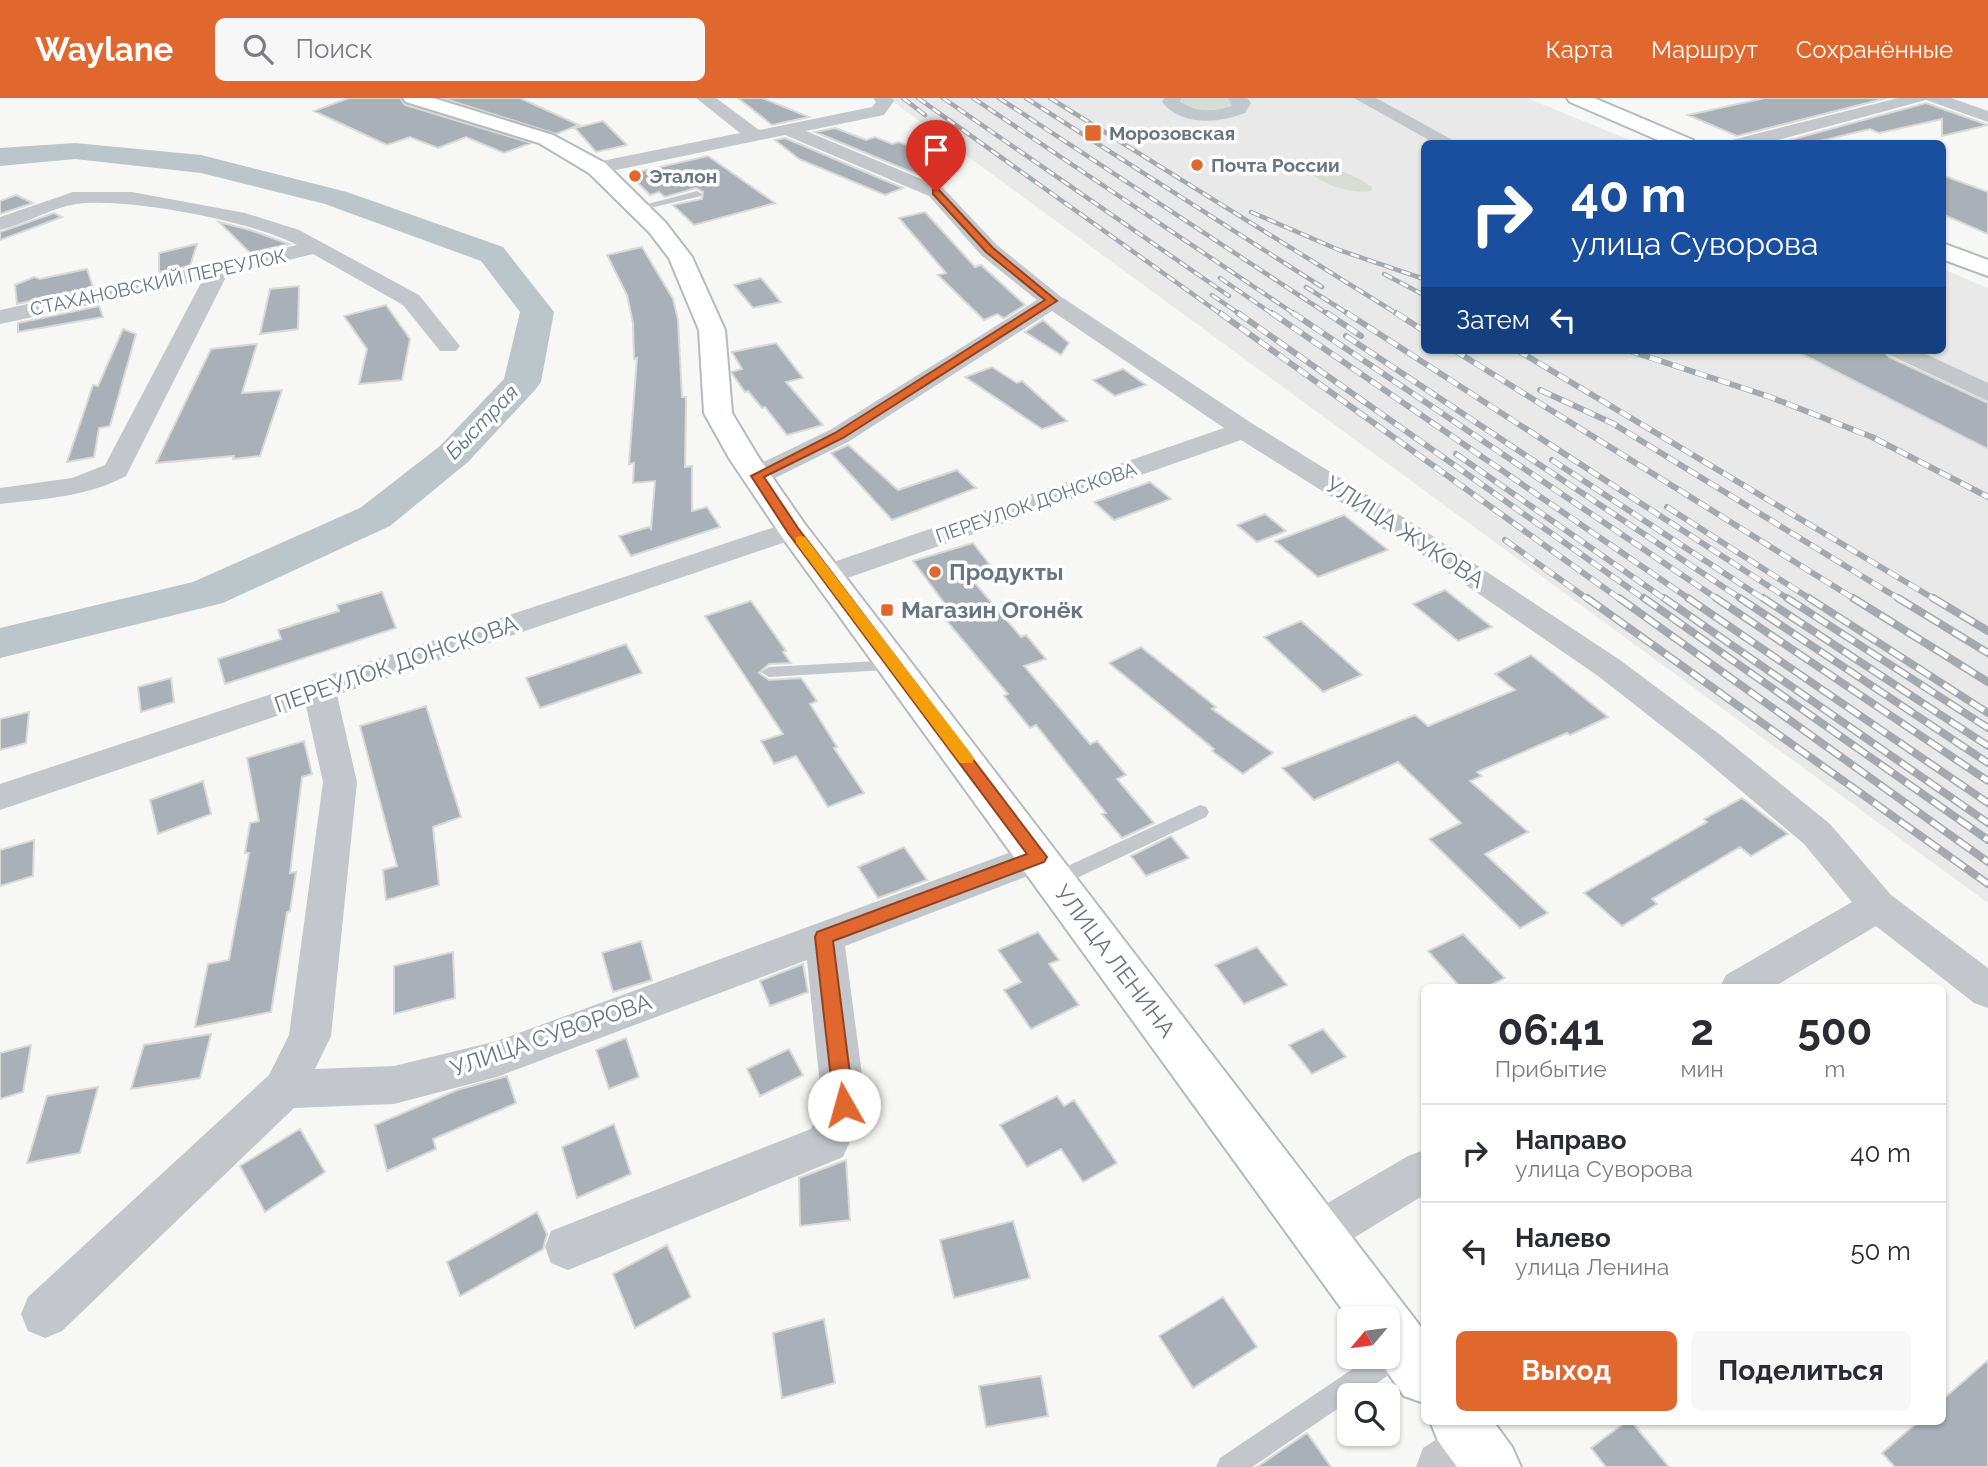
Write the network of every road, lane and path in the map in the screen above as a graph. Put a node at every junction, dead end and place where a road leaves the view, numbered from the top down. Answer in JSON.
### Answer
{"nodes":[{"id":1,"x":413,"y":98,"type":"edge"},
{"id":2,"x":1173,"y":98,"type":"edge"},
{"id":3,"x":1237,"y":98,"type":"edge"},
{"id":4,"x":1363,"y":98,"type":"edge"},
{"id":5,"x":1577,"y":98,"type":"edge"},
{"id":6,"x":1919,"y":98,"type":"edge"},
{"id":7,"x":1934,"y":98,"type":"edge"},
{"id":8,"x":704,"y":102,"type":"edge"},
{"id":9,"x":883,"y":102,"type":"edge"},
{"id":10,"x":1988,"y":117,"type":"edge"},
{"id":11,"x":785,"y":129,"type":"junction"},
{"id":12,"x":754,"y":135,"type":"junction"},
{"id":13,"x":1443,"y":140,"type":"edge"},
{"id":14,"x":1677,"y":140,"type":"edge"},
{"id":15,"x":1755,"y":140,"type":"edge"},
{"id":16,"x":597,"y":168,"type":"junction"},
{"id":17,"x":697,"y":194,"type":"dead end"},
{"id":18,"x":637,"y":208,"type":"junction"},
{"id":19,"x":0,"y":224,"type":"edge"},
{"id":20,"x":316,"y":247,"type":"junction"},
{"id":21,"x":1946,"y":252,"type":"edge"},
{"id":22,"x":1988,"y":268,"type":"edge"},
{"id":23,"x":218,"y":271,"type":"junction"},
{"id":24,"x":1052,"y":301,"type":"junction"},
{"id":25,"x":0,"y":317,"type":"edge"},
{"id":26,"x":448,"y":346,"type":"dead end"},
{"id":27,"x":1906,"y":354,"type":"edge"},
{"id":28,"x":1988,"y":393,"type":"edge"},
{"id":29,"x":1244,"y":430,"type":"junction"},
{"id":30,"x":757,"y":476,"type":"junction"},
{"id":31,"x":0,"y":496,"type":"edge"},
{"id":32,"x":793,"y":530,"type":"junction"},
{"id":33,"x":828,"y":574,"type":"junction"},
{"id":34,"x":896,"y":665,"type":"junction"},
{"id":35,"x":769,"y":672,"type":"dead end"},
{"id":36,"x":319,"y":690,"type":"junction"},
{"id":37,"x":0,"y":797,"type":"edge"},
{"id":38,"x":1200,"y":812,"type":"dead end"},
{"id":39,"x":1047,"y":868,"type":"junction"},
{"id":40,"x":1878,"y":906,"type":"junction"},
{"id":41,"x":824,"y":937,"type":"junction"},
{"id":42,"x":1745,"y":984,"type":"edge"},
{"id":43,"x":1988,"y":990,"type":"edge"},
{"id":44,"x":284,"y":1089,"type":"junction"},
{"id":45,"x":1421,"y":1173,"type":"edge"},
{"id":46,"x":1318,"y":1234,"type":"junction"},
{"id":47,"x":568,"y":1247,"type":"dead end"},
{"id":48,"x":1372,"y":1306,"type":"edge"},
{"id":49,"x":46,"y":1314,"type":"dead end"},
{"id":50,"x":1363,"y":1369,"type":"edge"},
{"id":51,"x":1229,"y":1467,"type":"edge"}],
"edges":[{"from":1,"to":16,"type":"street","name":"УЛИЦА ЛЕНИНА"},
{"from":2,"to":3,"type":"street"},
{"from":4,"to":13,"type":"street"},
{"from":5,"to":14,"type":"street"},
{"from":6,"to":15,"type":"street"},
{"from":7,"to":10,"type":"street"},
{"from":8,"to":12,"type":"street"},
{"from":9,"to":11,"type":"street"},
{"from":11,"to":12,"type":"street"},
{"from":11,"to":24,"type":"street","name":"УЛИЦА ЖУКОВА"},
{"from":12,"to":16,"type":"street"},
{"from":16,"to":18,"type":"street","name":"УЛИЦА ЛЕНИНА"},
{"from":17,"to":18,"type":"lane"},
{"from":18,"to":30,"type":"street","name":"УЛИЦА ЛЕНИНА"},
{"from":19,"to":20,"type":"street"},
{"from":20,"to":23,"type":"street","name":"СТАХАНОВСКИЙ ПЕРЕУЛОК"},
{"from":20,"to":26,"type":"street"},
{"from":21,"to":22,"type":"street"},
{"from":23,"to":25,"type":"street","name":"СТАХАНОВСКИЙ ПЕРЕУЛОК"},
{"from":23,"to":31,"type":"street"},
{"from":24,"to":29,"type":"street","name":"УЛИЦА ЖУКОВА"},
{"from":24,"to":30,"type":"street"},
{"from":27,"to":28,"type":"street"},
{"from":29,"to":33,"type":"street","name":"ПЕРЕУЛОК ДОНСКОВА"},
{"from":29,"to":40,"type":"street","name":"УЛИЦА ЖУКОВА"},
{"from":30,"to":32,"type":"street","name":"УЛИЦА ЛЕНИНА"},
{"from":32,"to":33,"type":"street","name":"УЛИЦА ЛЕНИНА"},
{"from":32,"to":36,"type":"street","name":"ПЕРЕУЛОК ДОНСКОВА"},
{"from":33,"to":34,"type":"street","name":"УЛИЦА ЛЕНИНА"},
{"from":34,"to":35,"type":"lane"},
{"from":34,"to":39,"type":"street","name":"УЛИЦА ЛЕНИНА"},
{"from":36,"to":37,"type":"street","name":"ПЕРЕУЛОК ДОНСКОВА"},
{"from":36,"to":44,"type":"street"},
{"from":38,"to":39,"type":"lane"},
{"from":39,"to":41,"type":"street","name":"УЛИЦА СУВОРОВА"},
{"from":39,"to":46,"type":"street","name":"УЛИЦА ЛЕНИНА"},
{"from":40,"to":42,"type":"street"},
{"from":40,"to":43,"type":"street","name":"УЛИЦА ЖУКОВА"},
{"from":41,"to":44,"type":"street","name":"УЛИЦА СУВОРОВА"},
{"from":41,"to":47,"type":"street"},
{"from":44,"to":49,"type":"street"},
{"from":45,"to":46,"type":"street"},
{"from":46,"to":48,"type":"street","name":"УЛИЦА ЛЕНИНА"},
{"from":50,"to":51,"type":"lane"}]}
